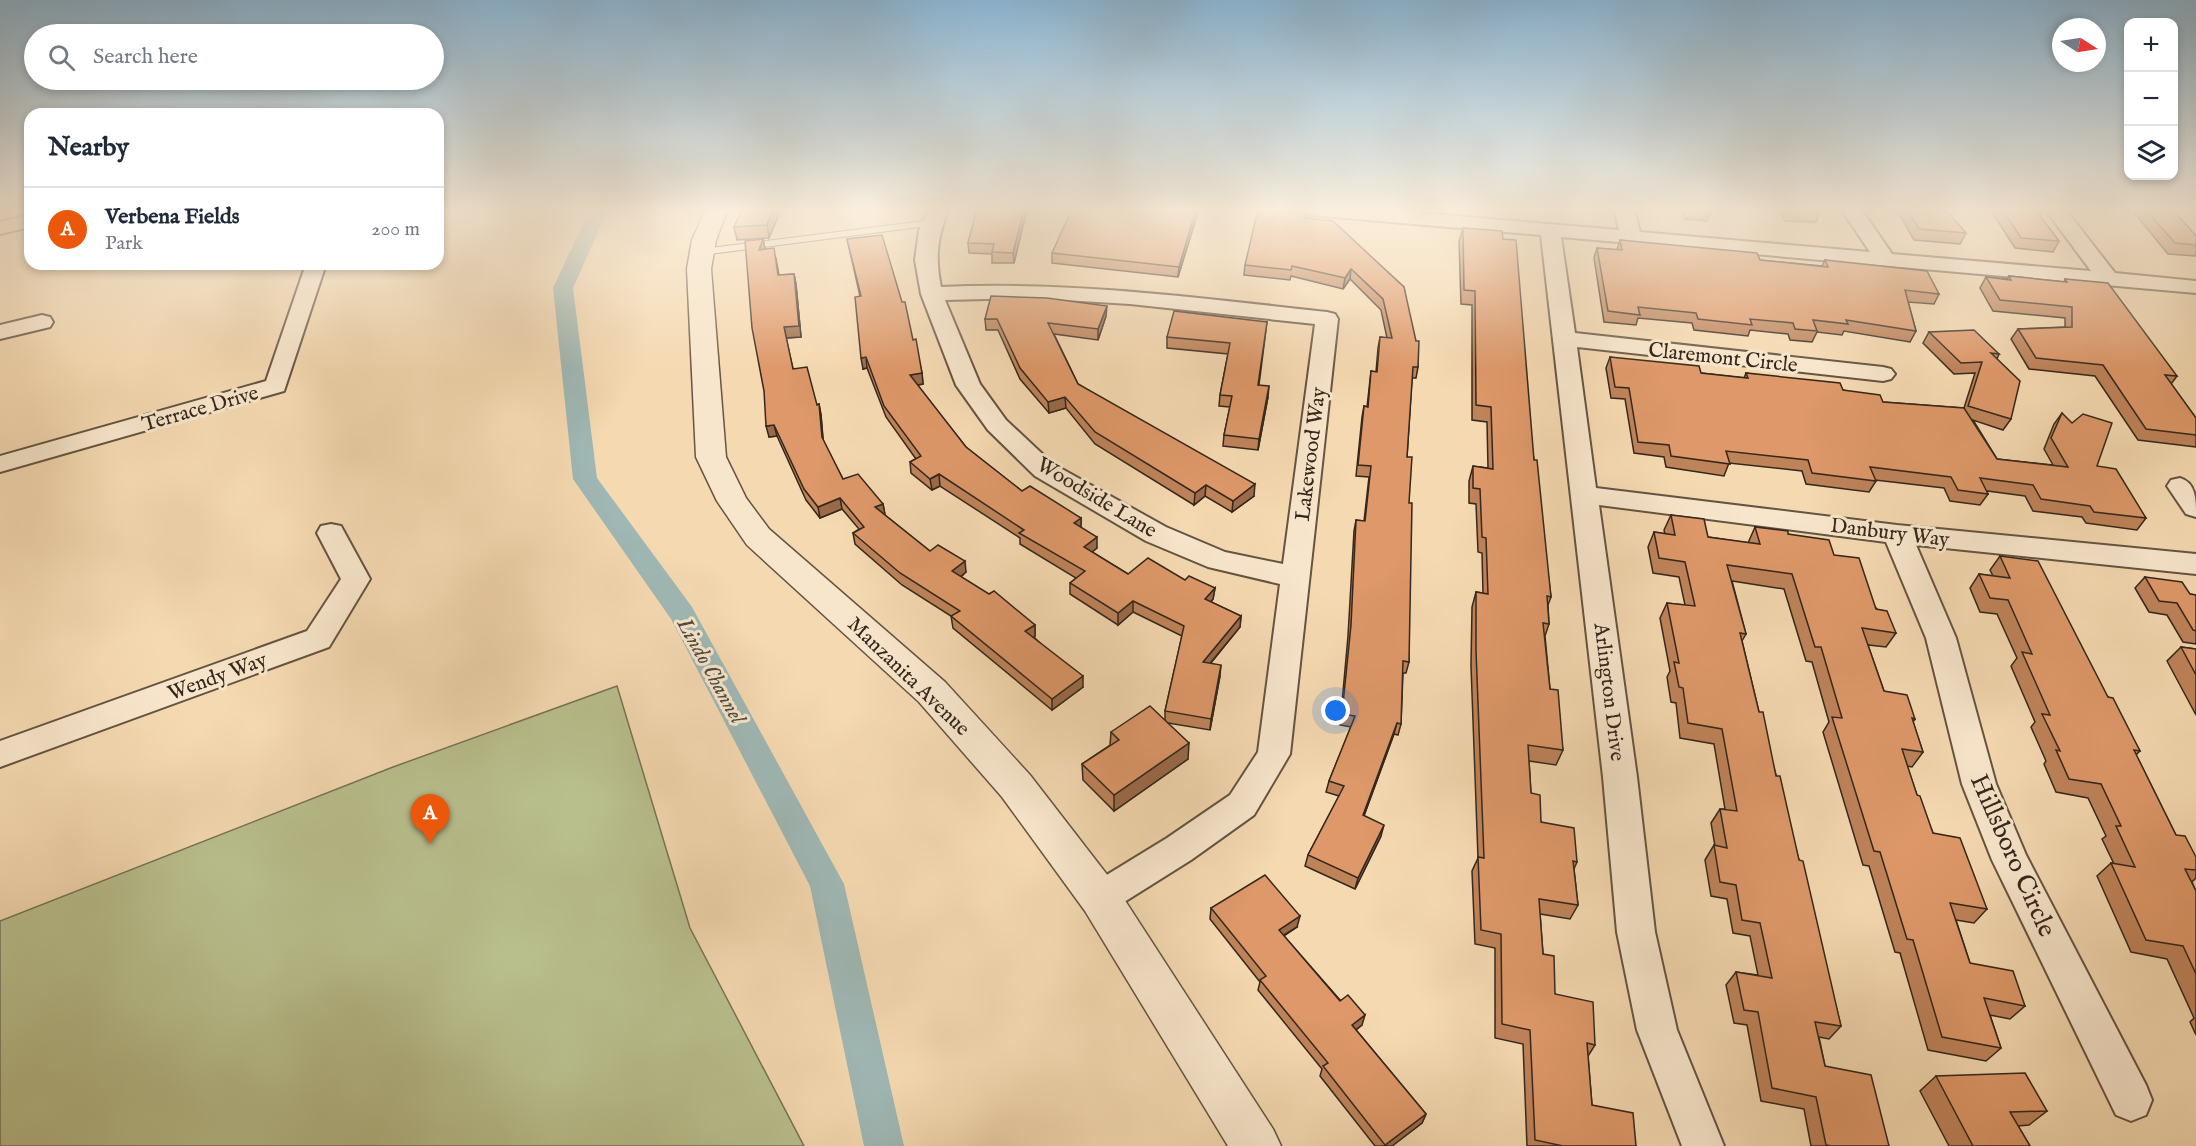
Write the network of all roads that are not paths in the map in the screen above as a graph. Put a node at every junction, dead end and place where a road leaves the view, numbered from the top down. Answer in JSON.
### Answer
{"nodes":[{"id":1,"x":700,"y":262,"type":"edge"},
{"id":2,"x":926,"y":262,"type":"edge"},
{"id":3,"x":1554,"y":262,"type":"edge"},
{"id":4,"x":1904,"y":262,"type":"edge"},
{"id":5,"x":2096,"y":262,"type":"edge"},
{"id":6,"x":314,"y":270,"type":"edge"},
{"id":7,"x":2108,"y":279,"type":"junction"},
{"id":8,"x":2196,"y":287,"type":"edge"},
{"id":9,"x":932,"y":294,"type":"junction"},
{"id":10,"x":42,"y":322,"type":"dead end"},
{"id":11,"x":0,"y":332,"type":"edge"},
{"id":12,"x":1564,"y":339,"type":"junction"},
{"id":13,"x":1882,"y":374,"type":"dead end"},
{"id":14,"x":0,"y":464,"type":"edge"},
{"id":15,"x":2180,"y":486,"type":"dead end"},
{"id":16,"x":1585,"y":495,"type":"junction"},
{"id":17,"x":2196,"y":508,"type":"edge"},
{"id":18,"x":331,"y":533,"type":"dead end"},
{"id":19,"x":1897,"y":534,"type":"junction"},
{"id":20,"x":2196,"y":564,"type":"edge"},
{"id":21,"x":1295,"y":577,"type":"junction"},
{"id":22,"x":0,"y":753,"type":"edge"},
{"id":23,"x":1100,"y":898,"type":"junction"},
{"id":24,"x":2132,"y":1100,"type":"dead end"},
{"id":25,"x":1256,"y":1146,"type":"edge"},
{"id":26,"x":1703,"y":1146,"type":"edge"}],
"edges":[{"from":1,"to":23,"type":"street","name":"Manzanita Avenue"},
{"from":2,"to":9,"type":"street","name":"Woodside Lane"},
{"from":3,"to":12,"type":"street","name":"Arlington Drive"},
{"from":4,"to":7,"type":"street"},
{"from":5,"to":7,"type":"street"},
{"from":6,"to":14,"type":"street","name":"Terrace Drive"},
{"from":7,"to":8,"type":"street"},
{"from":9,"to":21,"type":"street","name":"Woodside Lane"},
{"from":9,"to":21,"type":"street","name":"Lakewood Way"},
{"from":10,"to":11,"type":"street"},
{"from":12,"to":13,"type":"street","name":"Claremont Circle"},
{"from":12,"to":16,"type":"street","name":"Arlington Drive"},
{"from":15,"to":17,"type":"street"},
{"from":16,"to":19,"type":"street","name":"Danbury Way"},
{"from":16,"to":26,"type":"street","name":"Arlington Drive"},
{"from":18,"to":22,"type":"street","name":"Wendy Way"},
{"from":19,"to":20,"type":"street","name":"Danbury Way"},
{"from":19,"to":24,"type":"street","name":"Hillsboro Circle"},
{"from":21,"to":23,"type":"street","name":"Lakewood Way"},
{"from":23,"to":25,"type":"street","name":"Manzanita Avenue"}]}
